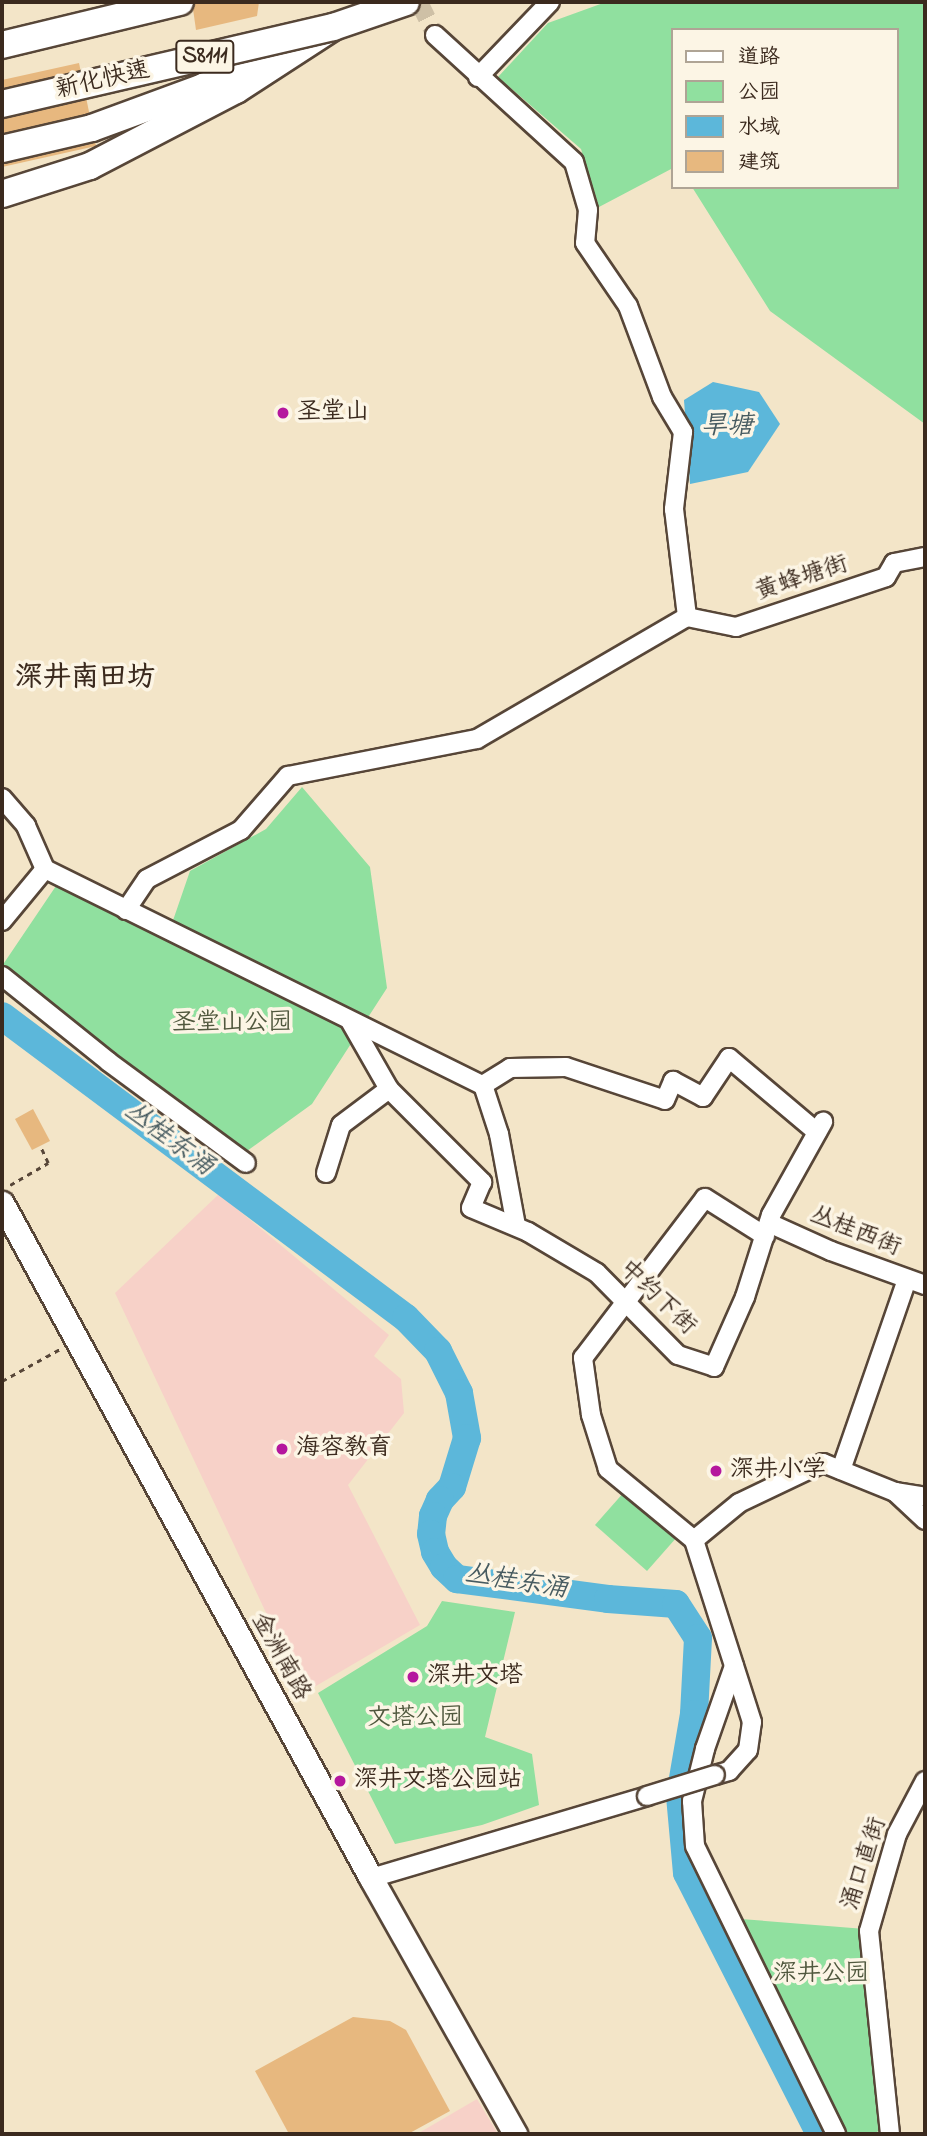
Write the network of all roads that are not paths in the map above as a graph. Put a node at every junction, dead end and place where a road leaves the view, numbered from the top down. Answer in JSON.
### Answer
{"nodes":[{"id":1,"x":180,"y":2,"type":"edge"},
{"id":2,"x":405,"y":2,"type":"edge"},
{"id":3,"x":550,"y":2,"type":"edge"},
{"id":4,"x":333,"y":27,"type":"junction"},
{"id":5,"x":435,"y":35,"type":"tunnel mouth"},
{"id":6,"x":294,"y":36,"type":"junction"},
{"id":7,"x":2,"y":45,"type":"edge"},
{"id":8,"x":478,"y":77,"type":"junction"},
{"id":9,"x":2,"y":104,"type":"edge"},
{"id":10,"x":2,"y":149,"type":"edge"},
{"id":11,"x":2,"y":194,"type":"edge"},
{"id":12,"x":925,"y":557,"type":"edge"},
{"id":13,"x":687,"y":617,"type":"junction"},
{"id":14,"x":2,"y":799,"type":"edge"},
{"id":15,"x":45,"y":869,"type":"junction"},
{"id":16,"x":126,"y":909,"type":"junction"},
{"id":17,"x":2,"y":921,"type":"edge"},
{"id":18,"x":2,"y":976,"type":"edge"},
{"id":19,"x":350,"y":1021,"type":"junction"},
{"id":20,"x":482,"y":1084,"type":"junction"},
{"id":21,"x":389,"y":1089,"type":"junction"},
{"id":22,"x":246,"y":1163,"type":"dead end"},
{"id":23,"x":326,"y":1173,"type":"dead end"},
{"id":24,"x":2,"y":1203,"type":"edge"},
{"id":25,"x":516,"y":1226,"type":"junction"},
{"id":26,"x":766,"y":1230,"type":"junction"},
{"id":27,"x":907,"y":1279,"type":"junction"},
{"id":28,"x":925,"y":1284,"type":"edge"},
{"id":29,"x":625,"y":1302,"type":"junction"},
{"id":30,"x":841,"y":1470,"type":"junction"},
{"id":31,"x":895,"y":1492,"type":"junction"},
{"id":32,"x":925,"y":1497,"type":"edge"},
{"id":33,"x":925,"y":1520,"type":"edge"},
{"id":34,"x":694,"y":1540,"type":"junction"},
{"id":35,"x":734,"y":1666,"type":"junction"},
{"id":36,"x":925,"y":1781,"type":"edge"},
{"id":37,"x":371,"y":1878,"type":"junction"},
{"id":38,"x":515,"y":2134,"type":"edge"},
{"id":39,"x":836,"y":2134,"type":"edge"},
{"id":40,"x":890,"y":2134,"type":"edge"}],
"edges":[{"from":1,"to":7,"type":"highway","number":"S8111"},
{"from":2,"to":4,"type":"highway","name":"新化快速","number":"S8111","bridge":true},
{"from":3,"to":8,"type":"street"},
{"from":4,"to":6,"type":"highway","name":"新化快速","number":"S8111","bridge":true},
{"from":4,"to":11,"type":"highway"},
{"from":5,"to":8,"type":"street"},
{"from":6,"to":9,"type":"highway","name":"新化快速","number":"S8111","bridge":true},
{"from":6,"to":10,"type":"highway","bridge":true},
{"from":8,"to":13,"type":"street"},
{"from":12,"to":13,"type":"street","name":"黄蜂塘街"},
{"from":13,"to":16,"type":"street"},
{"from":14,"to":15,"type":"street"},
{"from":15,"to":16,"type":"street"},
{"from":15,"to":17,"type":"street"},
{"from":16,"to":19,"type":"street"},
{"from":18,"to":22,"type":"street"},
{"from":19,"to":20,"type":"street"},
{"from":19,"to":21,"type":"street"},
{"from":20,"to":25,"type":"street"},
{"from":20,"to":26,"type":"street","name":"中约下街"},
{"from":21,"to":23,"type":"street"},
{"from":21,"to":25,"type":"street","name":"中约下街"},
{"from":24,"to":37,"type":"main road","name":"金洲南路"},
{"from":25,"to":29,"type":"street","name":"中约下街"},
{"from":26,"to":27,"type":"street","name":"丛桂西街"},
{"from":26,"to":29,"type":"street","name":"丛桂西街"},
{"from":26,"to":29,"type":"street","name":"中约下街"},
{"from":27,"to":28,"type":"street","name":"丛桂西街"},
{"from":27,"to":30,"type":"street"},
{"from":29,"to":34,"type":"street"},
{"from":30,"to":31,"type":"street"},
{"from":30,"to":34,"type":"street"},
{"from":31,"to":32,"type":"street"},
{"from":31,"to":33,"type":"street"},
{"from":34,"to":35,"type":"street"},
{"from":35,"to":37,"type":"street","bridge":true},
{"from":35,"to":39,"type":"street"},
{"from":36,"to":40,"type":"street","name":"涌口直街"},
{"from":37,"to":38,"type":"main road","name":"金洲南路"}]}
